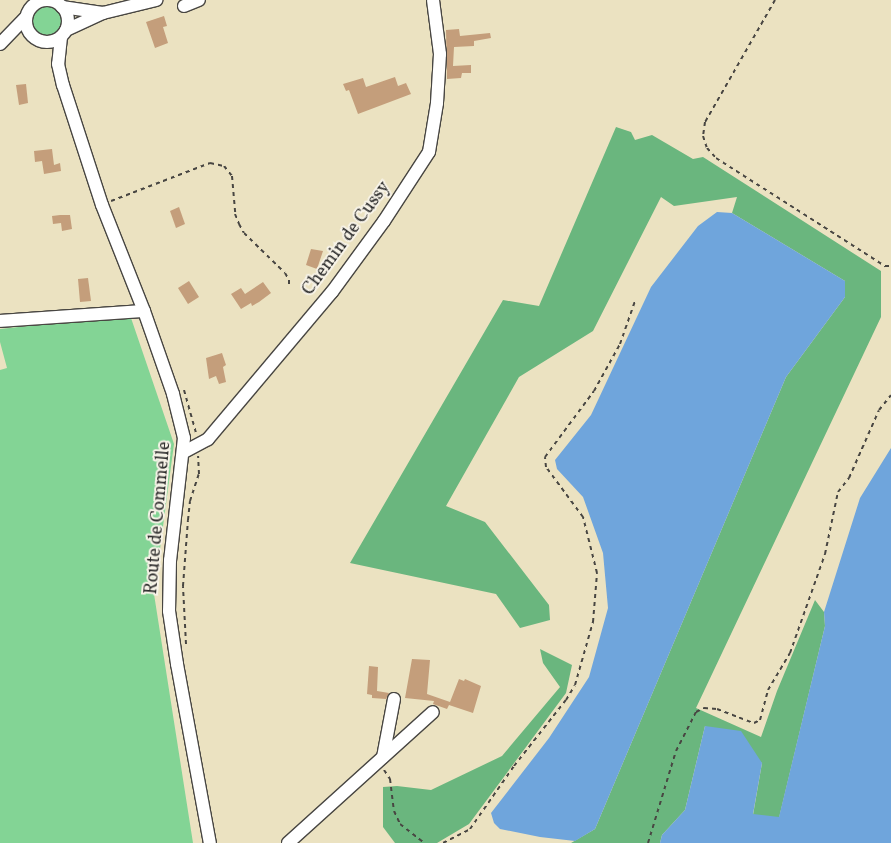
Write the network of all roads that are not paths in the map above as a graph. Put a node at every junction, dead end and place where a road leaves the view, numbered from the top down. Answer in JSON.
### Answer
{"nodes":[{"id":1,"x":156,"y":0,"type":"edge"},
{"id":2,"x":199,"y":0,"type":"edge"},
{"id":3,"x":433,"y":0,"type":"edge"},
{"id":4,"x":184,"y":6,"type":"dead end"},
{"id":5,"x":62,"y":7,"type":"junction"},
{"id":6,"x":29,"y":9,"type":"edge"},
{"id":7,"x":97,"y":11,"type":"edge"},
{"id":8,"x":63,"y":33,"type":"junction"},
{"id":9,"x":35,"y":38,"type":"junction"},
{"id":10,"x":2,"y":42,"type":"edge"},
{"id":11,"x":58,"y":64,"type":"junction"},
{"id":12,"x":144,"y":311,"type":"junction"},
{"id":13,"x":0,"y":321,"type":"edge"},
{"id":14,"x":184,"y":452,"type":"junction"},
{"id":15,"x":394,"y":699,"type":"dead end"},
{"id":16,"x":433,"y":712,"type":"dead end"},
{"id":17,"x":381,"y":759,"type":"junction"},
{"id":18,"x":210,"y":843,"type":"edge"},
{"id":19,"x":288,"y":843,"type":"edge"}],
"edges":[{"from":1,"to":7,"type":"street"},
{"from":2,"to":4,"type":"street"},
{"from":3,"to":14,"type":"street","name":"Chemin de Cussy"},
{"from":5,"to":6,"type":"street"},
{"from":5,"to":7,"type":"street"},
{"from":5,"to":8,"type":"street"},
{"from":6,"to":9,"type":"street"},
{"from":6,"to":10,"type":"street"},
{"from":7,"to":8,"type":"street"},
{"from":8,"to":9,"type":"street"},
{"from":8,"to":11,"type":"street","name":"Route de Commelle"},
{"from":9,"to":10,"type":"street"},
{"from":9,"to":11,"type":"street","name":"Route de Commelle"},
{"from":11,"to":12,"type":"street","name":"Route de Commelle"},
{"from":12,"to":13,"type":"street"},
{"from":12,"to":14,"type":"street","name":"Route de Commelle"},
{"from":14,"to":18,"type":"street","name":"Route de Commelle"},
{"from":15,"to":17,"type":"street"},
{"from":16,"to":17,"type":"street"},
{"from":17,"to":19,"type":"street"}]}
